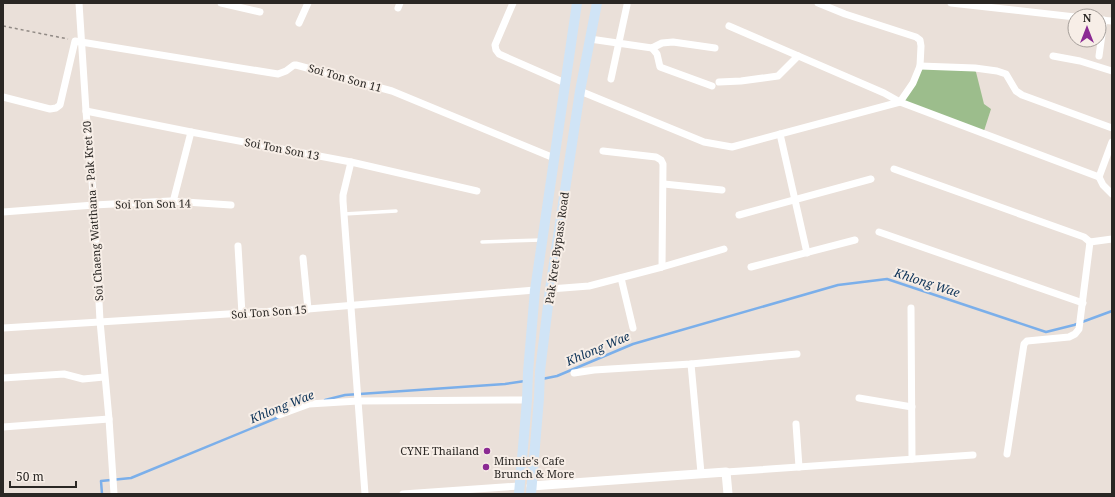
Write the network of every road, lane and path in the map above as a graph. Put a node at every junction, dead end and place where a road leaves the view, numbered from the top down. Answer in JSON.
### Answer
{"nodes":[{"id":1,"x":79,"y":3,"type":"edge"},
{"id":2,"x":221,"y":3,"type":"edge"},
{"id":3,"x":308,"y":3,"type":"edge"},
{"id":4,"x":513,"y":3,"type":"edge"},
{"id":5,"x":577,"y":3,"type":"edge"},
{"id":6,"x":597,"y":3,"type":"edge"},
{"id":7,"x":818,"y":3,"type":"edge"},
{"id":8,"x":951,"y":3,"type":"edge"},
{"id":9,"x":970,"y":4,"type":"edge"},
{"id":10,"x":627,"y":5,"type":"dead end"},
{"id":11,"x":1021,"y":7,"type":"edge"},
{"id":12,"x":260,"y":12,"type":"dead end"},
{"id":13,"x":1067,"y":16,"type":"edge"},
{"id":14,"x":299,"y":24,"type":"dead end"},
{"id":15,"x":3,"y":26,"type":"edge"},
{"id":16,"x":728,"y":26,"type":"dead end"},
{"id":17,"x":590,"y":39,"type":"junction"},
{"id":18,"x":78,"y":41,"type":"junction"},
{"id":19,"x":619,"y":43,"type":"junction"},
{"id":20,"x":652,"y":48,"type":"junction"},
{"id":21,"x":715,"y":48,"type":"dead end"},
{"id":22,"x":1100,"y":48,"type":"edge"},
{"id":23,"x":798,"y":56,"type":"junction"},
{"id":24,"x":1053,"y":56,"type":"dead end"},
{"id":25,"x":1099,"y":56,"type":"dead end"},
{"id":26,"x":920,"y":66,"type":"junction"},
{"id":27,"x":1112,"y":71,"type":"edge"},
{"id":28,"x":611,"y":79,"type":"dead end"},
{"id":29,"x":719,"y":82,"type":"dead end"},
{"id":30,"x":565,"y":83,"type":"junction"},
{"id":31,"x":712,"y":86,"type":"dead end"},
{"id":32,"x":580,"y":91,"type":"junction"},
{"id":33,"x":3,"y":97,"type":"edge"},
{"id":34,"x":900,"y":102,"type":"junction"},
{"id":35,"x":86,"y":111,"type":"junction"},
{"id":36,"x":1112,"y":128,"type":"edge"},
{"id":37,"x":191,"y":132,"type":"junction"},
{"id":38,"x":780,"y":134,"type":"junction"},
{"id":39,"x":1112,"y":142,"type":"edge"},
{"id":40,"x":603,"y":151,"type":"dead end"},
{"id":41,"x":554,"y":158,"type":"junction"},
{"id":42,"x":350,"y":162,"type":"junction"},
{"id":43,"x":894,"y":169,"type":"dead end"},
{"id":44,"x":1099,"y":177,"type":"junction"},
{"id":45,"x":871,"y":179,"type":"dead end"},
{"id":46,"x":664,"y":184,"type":"junction"},
{"id":47,"x":722,"y":190,"type":"dead end"},
{"id":48,"x":477,"y":191,"type":"dead end"},
{"id":49,"x":1112,"y":194,"type":"edge"},
{"id":50,"x":795,"y":200,"type":"junction"},
{"id":51,"x":173,"y":202,"type":"junction"},
{"id":52,"x":94,"y":205,"type":"junction"},
{"id":53,"x":231,"y":205,"type":"dead end"},
{"id":54,"x":3,"y":212,"type":"edge"},
{"id":55,"x":396,"y":212,"type":"dead end"},
{"id":56,"x":344,"y":214,"type":"junction"},
{"id":57,"x":739,"y":215,"type":"dead end"},
{"id":58,"x":879,"y":232,"type":"dead end"},
{"id":59,"x":1112,"y":239,"type":"edge"},
{"id":60,"x":542,"y":240,"type":"junction"},
{"id":61,"x":856,"y":240,"type":"dead end"},
{"id":62,"x":482,"y":242,"type":"dead end"},
{"id":63,"x":1090,"y":242,"type":"junction"},
{"id":64,"x":238,"y":246,"type":"dead end"},
{"id":65,"x":724,"y":249,"type":"dead end"},
{"id":66,"x":807,"y":252,"type":"junction"},
{"id":67,"x":303,"y":258,"type":"dead end"},
{"id":68,"x":662,"y":267,"type":"junction"},
{"id":69,"x":750,"y":268,"type":"dead end"},
{"id":70,"x":622,"y":278,"type":"junction"},
{"id":71,"x":550,"y":288,"type":"junction"},
{"id":72,"x":535,"y":290,"type":"junction"},
{"id":73,"x":1083,"y":303,"type":"junction"},
{"id":74,"x":351,"y":306,"type":"junction"},
{"id":75,"x":912,"y":308,"type":"dead end"},
{"id":76,"x":308,"y":309,"type":"junction"},
{"id":77,"x":242,"y":314,"type":"junction"},
{"id":78,"x":100,"y":322,"type":"junction"},
{"id":79,"x":3,"y":328,"type":"edge"},
{"id":80,"x":633,"y":328,"type":"dead end"},
{"id":81,"x":797,"y":354,"type":"dead end"},
{"id":82,"x":691,"y":364,"type":"junction"},
{"id":83,"x":574,"y":373,"type":"dead end"},
{"id":84,"x":104,"y":377,"type":"junction"},
{"id":85,"x":3,"y":378,"type":"edge"},
{"id":86,"x":859,"y":398,"type":"dead end"},
{"id":87,"x":527,"y":399,"type":"junction"},
{"id":88,"x":358,"y":400,"type":"junction"},
{"id":89,"x":912,"y":407,"type":"junction"},
{"id":90,"x":279,"y":415,"type":"dead end"},
{"id":91,"x":109,"y":419,"type":"junction"},
{"id":92,"x":796,"y":424,"type":"dead end"},
{"id":93,"x":3,"y":427,"type":"edge"},
{"id":94,"x":1007,"y":454,"type":"dead end"},
{"id":95,"x":973,"y":455,"type":"dead end"},
{"id":96,"x":912,"y":459,"type":"junction"},
{"id":97,"x":799,"y":467,"type":"junction"},
{"id":98,"x":726,"y":472,"type":"junction"},
{"id":99,"x":702,"y":474,"type":"junction"},
{"id":100,"x":519,"y":490,"type":"edge"},
{"id":101,"x":531,"y":490,"type":"edge"},
{"id":102,"x":114,"y":494,"type":"edge"},
{"id":103,"x":365,"y":494,"type":"edge"},
{"id":104,"x":403,"y":494,"type":"edge"},
{"id":105,"x":728,"y":494,"type":"edge"}],
"edges":[{"from":1,"to":18,"type":"street","name":"Soi Chaeng Watthana - Pak Kret 20"},
{"from":2,"to":12,"type":"street"},
{"from":3,"to":14,"type":"street"},
{"from":4,"to":30,"type":"street"},
{"from":5,"to":30,"type":"main road","name":"Pak Kret Bypass Road"},
{"from":6,"to":17,"type":"main road","name":"Pak Kret Bypass Road"},
{"from":7,"to":26,"type":"street"},
{"from":8,"to":9,"type":"street"},
{"from":9,"to":11,"type":"street"},
{"from":10,"to":19,"type":"street"},
{"from":11,"to":13,"type":"street"},
{"from":15,"to":18,"type":"path"},
{"from":16,"to":23,"type":"street"},
{"from":17,"to":19,"type":"street"},
{"from":17,"to":32,"type":"main road","name":"Pak Kret Bypass Road"},
{"from":18,"to":33,"type":"street"},
{"from":18,"to":35,"type":"street","name":"Soi Chaeng Watthana - Pak Kret 20"},
{"from":18,"to":41,"type":"street","name":"Soi Ton Son 11"},
{"from":19,"to":20,"type":"street"},
{"from":19,"to":28,"type":"street"},
{"from":20,"to":21,"type":"street"},
{"from":20,"to":31,"type":"street"},
{"from":22,"to":25,"type":"street"},
{"from":23,"to":29,"type":"street"},
{"from":23,"to":34,"type":"street"},
{"from":24,"to":27,"type":"street"},
{"from":26,"to":34,"type":"street"},
{"from":26,"to":36,"type":"street"},
{"from":30,"to":41,"type":"main road","name":"Pak Kret Bypass Road"},
{"from":32,"to":38,"type":"street"},
{"from":32,"to":71,"type":"main road","name":"Pak Kret Bypass Road"},
{"from":34,"to":38,"type":"street"},
{"from":34,"to":44,"type":"street"},
{"from":35,"to":37,"type":"street","name":"Soi Ton Son 13"},
{"from":35,"to":52,"type":"street","name":"Soi Chaeng Watthana - Pak Kret 20"},
{"from":37,"to":42,"type":"street","name":"Soi Ton Son 13"},
{"from":37,"to":51,"type":"street"},
{"from":38,"to":50,"type":"street"},
{"from":39,"to":44,"type":"street"},
{"from":40,"to":46,"type":"street"},
{"from":41,"to":60,"type":"main road","name":"Pak Kret Bypass Road"},
{"from":42,"to":48,"type":"street","name":"Soi Ton Son 13"},
{"from":42,"to":56,"type":"street"},
{"from":43,"to":63,"type":"street"},
{"from":44,"to":49,"type":"street"},
{"from":45,"to":50,"type":"street"},
{"from":46,"to":47,"type":"street"},
{"from":46,"to":68,"type":"street"},
{"from":50,"to":57,"type":"street"},
{"from":50,"to":66,"type":"street"},
{"from":51,"to":52,"type":"street","name":"Soi Ton Son 14"},
{"from":51,"to":53,"type":"street","name":"Soi Ton Son 14"},
{"from":52,"to":54,"type":"street","name":"Soi Ton Son 14"},
{"from":52,"to":78,"type":"street","name":"Soi Chaeng Watthana - Pak Kret 20"},
{"from":55,"to":56,"type":"lane"},
{"from":56,"to":74,"type":"street"},
{"from":58,"to":73,"type":"street"},
{"from":59,"to":63,"type":"street"},
{"from":60,"to":62,"type":"lane"},
{"from":60,"to":72,"type":"main road","name":"Pak Kret Bypass Road"},
{"from":61,"to":66,"type":"street"},
{"from":63,"to":73,"type":"street"},
{"from":64,"to":77,"type":"street"},
{"from":65,"to":68,"type":"street"},
{"from":66,"to":69,"type":"street"},
{"from":67,"to":76,"type":"street"},
{"from":68,"to":70,"type":"street"},
{"from":70,"to":71,"type":"street"},
{"from":70,"to":80,"type":"street"},
{"from":71,"to":101,"type":"main road","name":"Pak Kret Bypass Road"},
{"from":72,"to":74,"type":"street","name":"Soi Ton Son 15"},
{"from":72,"to":87,"type":"main road","name":"Pak Kret Bypass Road"},
{"from":73,"to":94,"type":"street"},
{"from":74,"to":76,"type":"street","name":"Soi Ton Son 15"},
{"from":74,"to":88,"type":"street"},
{"from":75,"to":89,"type":"street"},
{"from":76,"to":77,"type":"street","name":"Soi Ton Son 15"},
{"from":77,"to":78,"type":"street","name":"Soi Ton Son 15"},
{"from":78,"to":79,"type":"street","name":"Soi Ton Son 15"},
{"from":78,"to":84,"type":"street","name":"Soi Chaeng Watthana - Pak Kret 20"},
{"from":81,"to":82,"type":"street"},
{"from":82,"to":83,"type":"street"},
{"from":82,"to":99,"type":"street"},
{"from":84,"to":85,"type":"street"},
{"from":84,"to":91,"type":"street","name":"Soi Chaeng Watthana - Pak Kret 20"},
{"from":86,"to":89,"type":"street"},
{"from":87,"to":88,"type":"street"},
{"from":87,"to":100,"type":"main road","name":"Pak Kret Bypass Road"},
{"from":88,"to":90,"type":"street"},
{"from":88,"to":103,"type":"street"},
{"from":89,"to":96,"type":"street"},
{"from":91,"to":93,"type":"street"},
{"from":91,"to":102,"type":"street","name":"Soi Chaeng Watthana - Pak Kret 20"},
{"from":92,"to":97,"type":"street"},
{"from":95,"to":96,"type":"street"},
{"from":96,"to":97,"type":"street"},
{"from":97,"to":98,"type":"street"},
{"from":98,"to":99,"type":"street"},
{"from":98,"to":105,"type":"street"},
{"from":99,"to":101,"type":"street"},
{"from":100,"to":104,"type":"street"}]}
